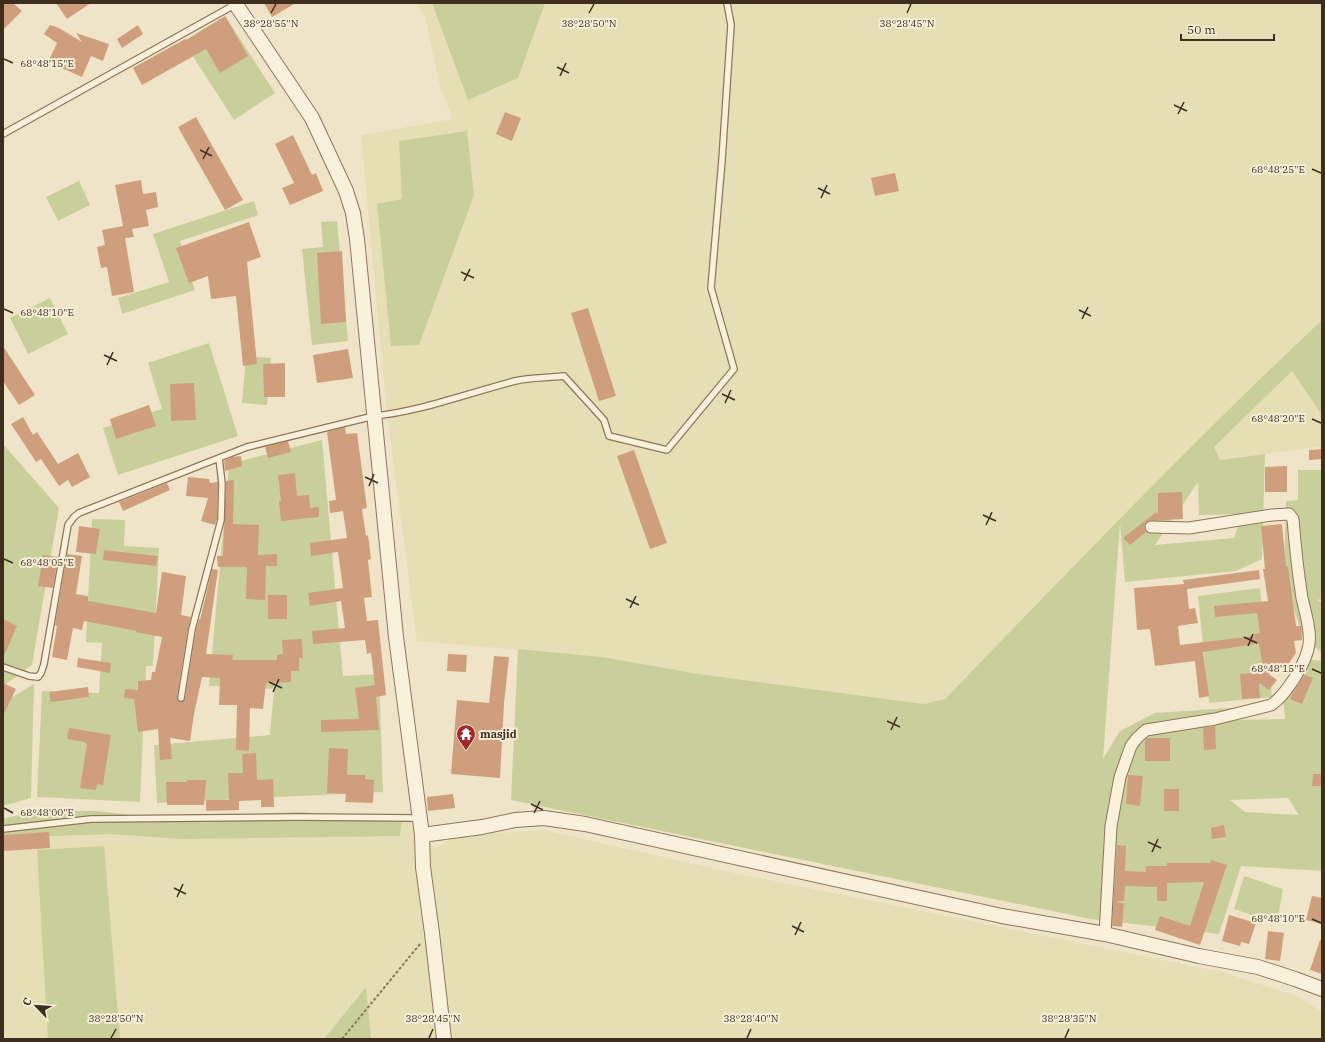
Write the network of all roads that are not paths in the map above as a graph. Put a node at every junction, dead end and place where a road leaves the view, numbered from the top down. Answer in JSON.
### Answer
{"nodes":[{"id":1,"x":727,"y":3,"type":"edge"},
{"id":2,"x":236,"y":4,"type":"edge"},
{"id":3,"x":3,"y":134,"type":"edge"},
{"id":4,"x":374,"y":416,"type":"junction"},
{"id":5,"x":219,"y":458,"type":"junction"},
{"id":6,"x":1151,"y":527,"type":"dead end"},
{"id":7,"x":3,"y":667,"type":"edge"},
{"id":8,"x":180,"y":698,"type":"dead end"},
{"id":9,"x":420,"y":818,"type":"junction"},
{"id":10,"x":3,"y":829,"type":"edge"},
{"id":11,"x":422,"y":835,"type":"junction"},
{"id":12,"x":1104,"y":934,"type":"junction"},
{"id":13,"x":1322,"y":989,"type":"edge"},
{"id":14,"x":444,"y":1039,"type":"edge"}],
"edges":[{"from":1,"to":4,"type":"lane"},
{"from":2,"to":3,"type":"lane"},
{"from":2,"to":4,"type":"street"},
{"from":4,"to":5,"type":"lane"},
{"from":4,"to":9,"type":"street"},
{"from":5,"to":7,"type":"lane"},
{"from":5,"to":8,"type":"lane"},
{"from":6,"to":12,"type":"street"},
{"from":9,"to":10,"type":"lane"},
{"from":9,"to":11,"type":"street"},
{"from":11,"to":12,"type":"street"},
{"from":11,"to":14,"type":"street"},
{"from":12,"to":13,"type":"street"}]}
